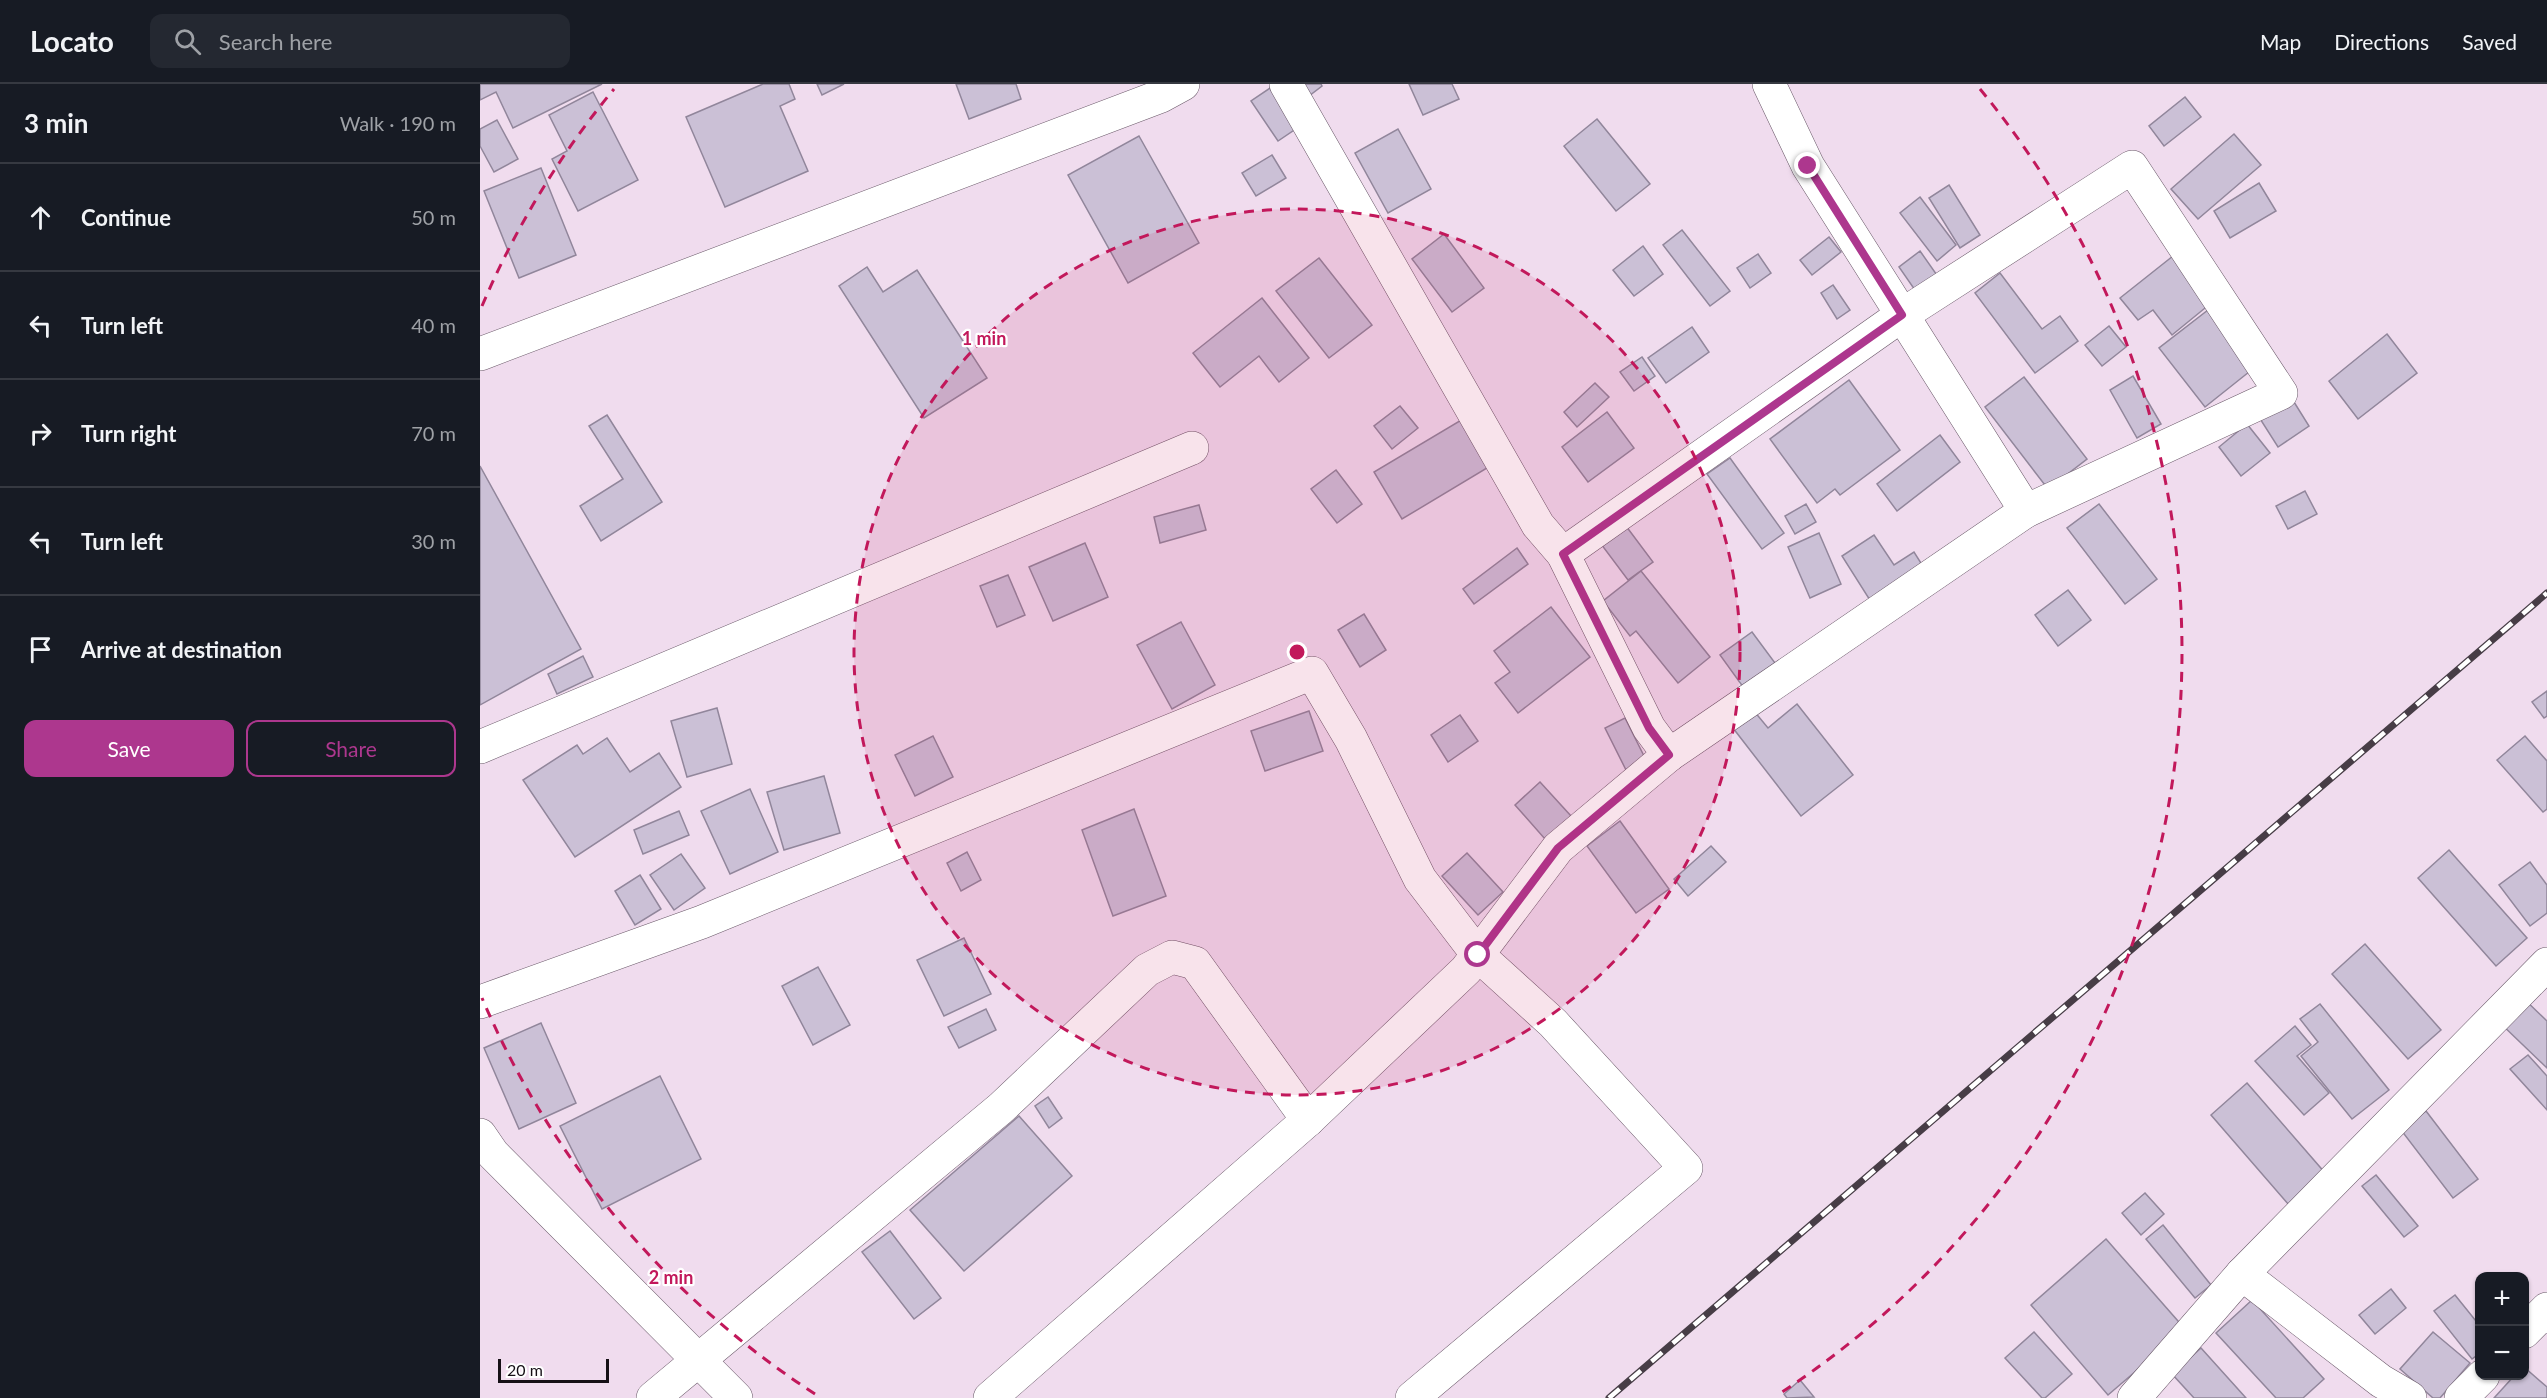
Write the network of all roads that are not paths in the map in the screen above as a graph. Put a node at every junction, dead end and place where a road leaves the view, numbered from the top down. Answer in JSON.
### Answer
{"nodes":[{"id":1,"x":1286,"y":84,"type":"edge"},
{"id":2,"x":1769,"y":84,"type":"edge"},
{"id":3,"x":1167,"y":88,"type":"edge"},
{"id":4,"x":1902,"y":315,"type":"junction"},
{"id":5,"x":480,"y":354,"type":"edge"},
{"id":6,"x":1192,"y":448,"type":"dead end"},
{"id":7,"x":2026,"y":511,"type":"junction"},
{"id":8,"x":1563,"y":554,"type":"junction"},
{"id":9,"x":480,"y":747,"type":"edge"},
{"id":10,"x":1669,"y":755,"type":"junction"},
{"id":11,"x":1478,"y":955,"type":"junction"},
{"id":12,"x":2547,"y":964,"type":"edge"},
{"id":13,"x":480,"y":1002,"type":"edge"},
{"id":14,"x":1308,"y":1120,"type":"junction"},
{"id":15,"x":480,"y":1135,"type":"edge"},
{"id":16,"x":2242,"y":1274,"type":"junction"},
{"id":17,"x":2547,"y":1309,"type":"edge"},
{"id":18,"x":2529,"y":1327,"type":"edge"},
{"id":19,"x":697,"y":1361,"type":"junction"},
{"id":20,"x":2478,"y":1380,"type":"edge"},
{"id":21,"x":2374,"y":1390,"type":"edge"},
{"id":22,"x":654,"y":1398,"type":"edge"},
{"id":23,"x":736,"y":1398,"type":"edge"},
{"id":24,"x":990,"y":1398,"type":"edge"},
{"id":25,"x":1412,"y":1398,"type":"edge"},
{"id":26,"x":2134,"y":1398,"type":"edge"},
{"id":27,"x":2410,"y":1398,"type":"edge"},
{"id":28,"x":2461,"y":1398,"type":"edge"}],
"edges":[{"from":1,"to":8,"type":"street"},
{"from":2,"to":4,"type":"street"},
{"from":3,"to":5,"type":"street"},
{"from":4,"to":7,"type":"street"},
{"from":4,"to":7,"type":"street"},
{"from":4,"to":8,"type":"street"},
{"from":6,"to":9,"type":"street"},
{"from":7,"to":10,"type":"street"},
{"from":8,"to":10,"type":"street"},
{"from":10,"to":11,"type":"street"},
{"from":11,"to":13,"type":"street"},
{"from":11,"to":14,"type":"street"},
{"from":11,"to":25,"type":"street"},
{"from":12,"to":16,"type":"street"},
{"from":14,"to":19,"type":"street"},
{"from":14,"to":24,"type":"street"},
{"from":15,"to":19,"type":"street"},
{"from":16,"to":21,"type":"street"},
{"from":16,"to":26,"type":"street"},
{"from":17,"to":18,"type":"street"},
{"from":19,"to":22,"type":"street"},
{"from":19,"to":23,"type":"street"},
{"from":20,"to":28,"type":"street"},
{"from":21,"to":27,"type":"street"}]}
